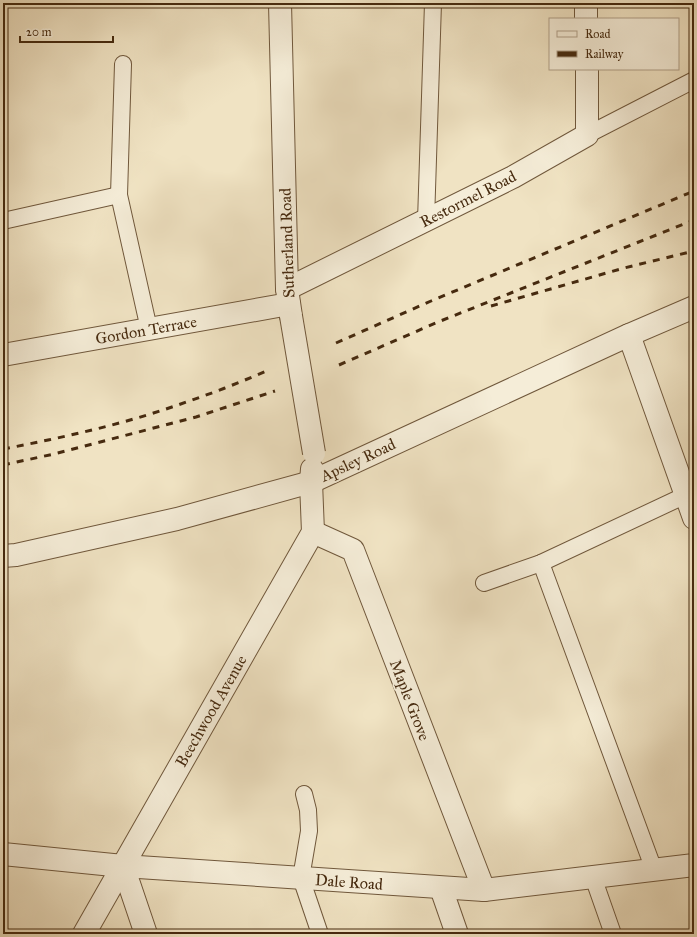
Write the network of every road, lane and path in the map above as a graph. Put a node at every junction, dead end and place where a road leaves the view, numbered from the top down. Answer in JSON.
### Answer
{"nodes":[{"id":1,"x":280,"y":3,"type":"edge"},
{"id":2,"x":434,"y":3,"type":"edge"},
{"id":3,"x":586,"y":3,"type":"edge"},
{"id":4,"x":586,"y":18,"type":"edge"},
{"id":5,"x":123,"y":64,"type":"dead end"},
{"id":6,"x":587,"y":70,"type":"edge"},
{"id":7,"x":694,"y":80,"type":"edge"},
{"id":8,"x":587,"y":135,"type":"junction"},
{"id":9,"x":119,"y":195,"type":"junction"},
{"id":10,"x":3,"y":221,"type":"edge"},
{"id":11,"x":426,"y":221,"type":"junction"},
{"id":12,"x":289,"y":303,"type":"junction"},
{"id":13,"x":694,"y":307,"type":"edge"},
{"id":14,"x":149,"y":329,"type":"junction"},
{"id":15,"x":629,"y":335,"type":"junction"},
{"id":16,"x":3,"y":355,"type":"edge"},
{"id":17,"x":311,"y":482,"type":"junction"},
{"id":18,"x":686,"y":495,"type":"junction"},
{"id":19,"x":694,"y":518,"type":"edge"},
{"id":20,"x":313,"y":532,"type":"junction"},
{"id":21,"x":3,"y":556,"type":"edge"},
{"id":22,"x":541,"y":563,"type":"junction"},
{"id":23,"x":484,"y":583,"type":"dead end"},
{"id":24,"x":304,"y":794,"type":"dead end"},
{"id":25,"x":3,"y":854,"type":"edge"},
{"id":26,"x":694,"y":865,"type":"edge"},
{"id":27,"x":123,"y":866,"type":"junction"},
{"id":28,"x":654,"y":870,"type":"junction"},
{"id":29,"x":593,"y":877,"type":"junction"},
{"id":30,"x":301,"y":878,"type":"junction"},
{"id":31,"x":442,"y":888,"type":"junction"},
{"id":32,"x":484,"y":890,"type":"junction"},
{"id":33,"x":84,"y":934,"type":"edge"},
{"id":34,"x":146,"y":934,"type":"edge"},
{"id":35,"x":320,"y":934,"type":"edge"},
{"id":36,"x":457,"y":934,"type":"edge"},
{"id":37,"x":613,"y":934,"type":"edge"}],
"edges":[{"from":1,"to":12,"type":"street","name":"Sutherland Road"},
{"from":2,"to":11,"type":"lane"},
{"from":3,"to":4,"type":"street"},
{"from":5,"to":9,"type":"lane"},
{"from":6,"to":8,"type":"street"},
{"from":7,"to":8,"type":"lane"},
{"from":8,"to":11,"type":"street","name":"Restormel Road"},
{"from":9,"to":10,"type":"lane"},
{"from":9,"to":14,"type":"lane"},
{"from":11,"to":12,"type":"street","name":"Restormel Road"},
{"from":12,"to":14,"type":"street","name":"Gordon Terrace"},
{"from":12,"to":17,"type":"street","name":"Sutherland Road","bridge":true},
{"from":13,"to":15,"type":"street","name":"Apsley Road"},
{"from":14,"to":16,"type":"street","name":"Gordon Terrace"},
{"from":15,"to":17,"type":"street","name":"Apsley Road"},
{"from":15,"to":18,"type":"street"},
{"from":17,"to":20,"type":"street"},
{"from":17,"to":21,"type":"street","name":"Apsley Road"},
{"from":18,"to":19,"type":"street"},
{"from":18,"to":22,"type":"lane"},
{"from":20,"to":27,"type":"street","name":"Beechwood Avenue"},
{"from":20,"to":32,"type":"street","name":"Maple Grove"},
{"from":22,"to":23,"type":"lane"},
{"from":22,"to":28,"type":"lane"},
{"from":24,"to":30,"type":"lane"},
{"from":25,"to":27,"type":"street","name":"Dale Road"},
{"from":26,"to":28,"type":"street","name":"Dale Road"},
{"from":27,"to":30,"type":"street","name":"Dale Road"},
{"from":27,"to":33,"type":"street","name":"Beechwood Avenue"},
{"from":27,"to":34,"type":"street"},
{"from":28,"to":29,"type":"street","name":"Dale Road"},
{"from":29,"to":32,"type":"street","name":"Dale Road"},
{"from":29,"to":37,"type":"lane"},
{"from":30,"to":31,"type":"street","name":"Dale Road"},
{"from":30,"to":35,"type":"lane"},
{"from":31,"to":32,"type":"street","name":"Dale Road"},
{"from":31,"to":36,"type":"street"}]}
